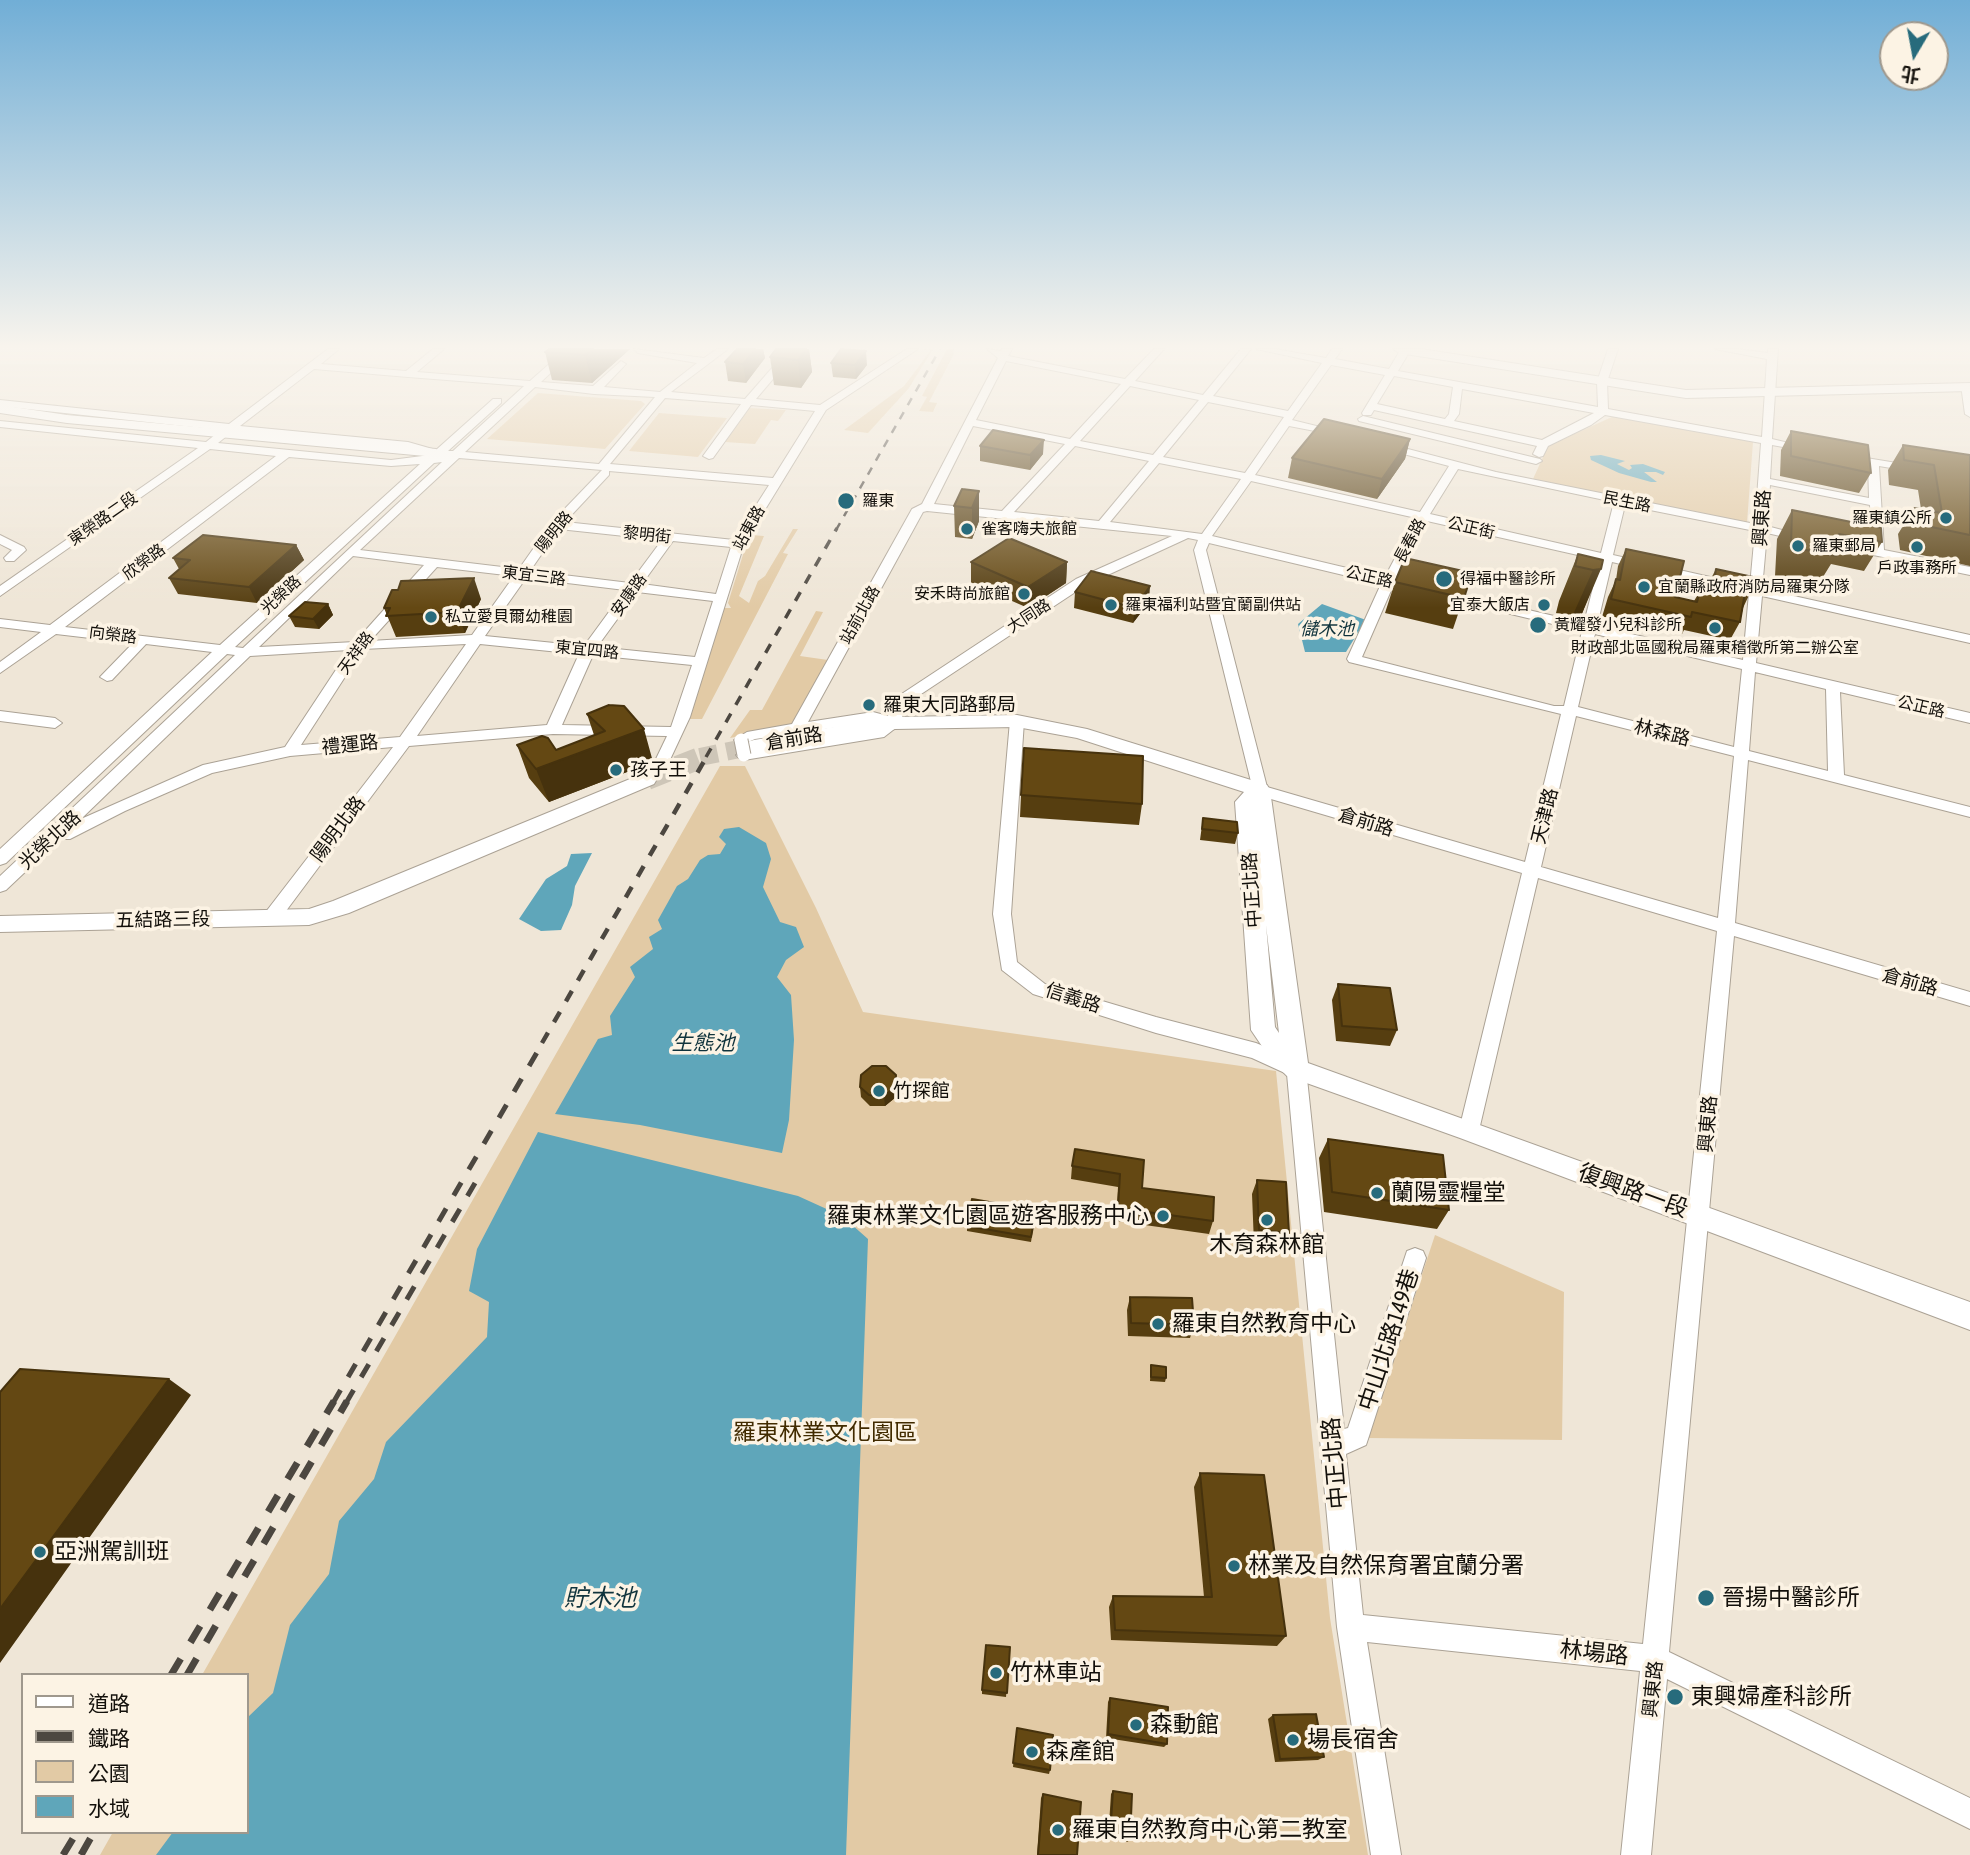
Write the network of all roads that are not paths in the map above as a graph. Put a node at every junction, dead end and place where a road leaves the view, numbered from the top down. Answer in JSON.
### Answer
{"nodes":[{"id":1,"x":194,"y":436,"type":"edge"},
{"id":2,"x":202,"y":436,"type":"edge"},
{"id":3,"x":207,"y":436,"type":"edge"},
{"id":4,"x":209,"y":436,"type":"edge"},
{"id":5,"x":464,"y":436,"type":"edge"},
{"id":6,"x":468,"y":436,"type":"edge"},
{"id":7,"x":631,"y":436,"type":"edge"},
{"id":8,"x":724,"y":436,"type":"edge"},
{"id":9,"x":805,"y":436,"type":"edge"},
{"id":10,"x":963,"y":436,"type":"edge"},
{"id":11,"x":1039,"y":436,"type":"edge"},
{"id":12,"x":1077,"y":436,"type":"edge"},
{"id":13,"x":1175,"y":436,"type":"edge"},
{"id":14,"x":1277,"y":436,"type":"edge"},
{"id":15,"x":1403,"y":436,"type":"edge"},
{"id":16,"x":1507,"y":436,"type":"edge"},
{"id":17,"x":1561,"y":436,"type":"edge"},
{"id":18,"x":1736,"y":436,"type":"edge"},
{"id":19,"x":1766,"y":436,"type":"edge"},
{"id":20,"x":218,"y":437,"type":"junction"},
{"id":21,"x":1766,"y":441,"type":"junction"},
{"id":22,"x":1071,"y":442,"type":"junction"},
{"id":23,"x":1377,"y":444,"type":"edge"},
{"id":24,"x":1543,"y":444,"type":"junction"},
{"id":25,"x":1817,"y":451,"type":"edge"},
{"id":26,"x":287,"y":453,"type":"junction"},
{"id":27,"x":1830,"y":453,"type":"edge"},
{"id":28,"x":443,"y":456,"type":"junction"},
{"id":29,"x":709,"y":456,"type":"dead end"},
{"id":30,"x":1155,"y":460,"type":"junction"},
{"id":31,"x":1536,"y":461,"type":"junction"},
{"id":32,"x":1873,"y":461,"type":"junction"},
{"id":33,"x":1455,"y":465,"type":"junction"},
{"id":34,"x":604,"y":470,"type":"junction"},
{"id":35,"x":1922,"y":470,"type":"edge"},
{"id":36,"x":1248,"y":477,"type":"junction"},
{"id":37,"x":1765,"y":481,"type":"junction"},
{"id":38,"x":1529,"y":482,"type":"junction"},
{"id":39,"x":774,"y":485,"type":"junction"},
{"id":40,"x":1620,"y":501,"type":"junction"},
{"id":41,"x":1876,"y":503,"type":"junction"},
{"id":42,"x":927,"y":507,"type":"junction"},
{"id":43,"x":1005,"y":515,"type":"junction"},
{"id":44,"x":1423,"y":517,"type":"junction"},
{"id":45,"x":1102,"y":525,"type":"junction"},
{"id":46,"x":556,"y":526,"type":"junction"},
{"id":47,"x":1761,"y":529,"type":"junction"},
{"id":48,"x":1188,"y":534,"type":"junction"},
{"id":49,"x":670,"y":537,"type":"junction"},
{"id":50,"x":1205,"y":538,"type":"junction"},
{"id":51,"x":0,"y":539,"type":"edge"},
{"id":52,"x":1814,"y":539,"type":"edge"},
{"id":53,"x":738,"y":544,"type":"junction"},
{"id":54,"x":1840,"y":545,"type":"edge"},
{"id":55,"x":350,"y":552,"type":"junction"},
{"id":56,"x":1879,"y":552,"type":"junction"},
{"id":57,"x":10,"y":558,"type":"dead end"},
{"id":58,"x":1607,"y":558,"type":"junction"},
{"id":59,"x":433,"y":563,"type":"junction"},
{"id":60,"x":1970,"y":571,"type":"edge"},
{"id":61,"x":521,"y":575,"type":"junction"},
{"id":62,"x":1389,"y":581,"type":"junction"},
{"id":63,"x":634,"y":588,"type":"junction"},
{"id":64,"x":0,"y":592,"type":"edge"},
{"id":65,"x":1756,"y":592,"type":"junction"},
{"id":66,"x":720,"y":598,"type":"junction"},
{"id":67,"x":0,"y":623,"type":"edge"},
{"id":68,"x":55,"y":629,"type":"junction"},
{"id":69,"x":1590,"y":629,"type":"junction"},
{"id":70,"x":144,"y":639,"type":"junction"},
{"id":71,"x":475,"y":639,"type":"junction"},
{"id":72,"x":1970,"y":639,"type":"edge"},
{"id":73,"x":359,"y":645,"type":"junction"},
{"id":74,"x":225,"y":648,"type":"junction"},
{"id":75,"x":588,"y":650,"type":"junction"},
{"id":76,"x":246,"y":652,"type":"junction"},
{"id":77,"x":1354,"y":659,"type":"joint"},
{"id":78,"x":700,"y":662,"type":"junction"},
{"id":79,"x":1749,"y":666,"type":"junction"},
{"id":80,"x":0,"y":669,"type":"edge"},
{"id":81,"x":107,"y":677,"type":"dead end"},
{"id":82,"x":1833,"y":686,"type":"junction"},
{"id":83,"x":1571,"y":710,"type":"junction"},
{"id":84,"x":0,"y":716,"type":"edge"},
{"id":85,"x":1970,"y":718,"type":"edge"},
{"id":86,"x":1017,"y":721,"type":"junction"},
{"id":87,"x":55,"y":723,"type":"dead end"},
{"id":88,"x":895,"y":723,"type":"junction"},
{"id":89,"x":553,"y":729,"type":"junction"},
{"id":90,"x":797,"y":729,"type":"junction"},
{"id":91,"x":676,"y":732,"type":"junction"},
{"id":92,"x":406,"y":740,"type":"junction"},
{"id":93,"x":746,"y":747,"type":"joint"},
{"id":94,"x":290,"y":751,"type":"junction"},
{"id":95,"x":1741,"y":754,"type":"junction"},
{"id":96,"x":663,"y":761,"type":"dead end"},
{"id":97,"x":1836,"y":778,"type":"junction"},
{"id":98,"x":647,"y":779,"type":"tunnel mouth"},
{"id":99,"x":1260,"y":790,"type":"junction"},
{"id":100,"x":100,"y":793,"type":"joint"},
{"id":101,"x":1970,"y":812,"type":"edge"},
{"id":102,"x":42,"y":846,"type":"junction"},
{"id":103,"x":6,"y":853,"type":"edge"},
{"id":104,"x":1532,"y":872,"type":"junction"},
{"id":105,"x":0,"y":886,"type":"edge"},
{"id":106,"x":271,"y":918,"type":"junction"},
{"id":107,"x":0,"y":924,"type":"edge"},
{"id":108,"x":1726,"y":929,"type":"junction"},
{"id":109,"x":1970,"y":999,"type":"edge"},
{"id":110,"x":1296,"y":1069,"type":"junction"},
{"id":111,"x":1469,"y":1130,"type":"junction"},
{"id":112,"x":1699,"y":1216,"type":"junction"},
{"id":113,"x":1415,"y":1258,"type":"dead end"},
{"id":114,"x":1970,"y":1316,"type":"edge"},
{"id":115,"x":1333,"y":1447,"type":"junction"},
{"id":116,"x":1351,"y":1627,"type":"junction"},
{"id":117,"x":1655,"y":1659,"type":"junction"},
{"id":118,"x":1970,"y":1814,"type":"edge"},
{"id":119,"x":1386,"y":1855,"type":"edge"},
{"id":120,"x":1636,"y":1855,"type":"edge"}],
"edges":[{"from":1,"to":20,"type":"street"},
{"from":2,"to":20,"type":"main road"},
{"from":3,"to":20,"type":"main road"},
{"from":4,"to":20,"type":"street"},
{"from":5,"to":28,"type":"street","name":"光榮路"},
{"from":6,"to":28,"type":"street","name":"光榮路"},
{"from":7,"to":34,"type":"street","name":"陽明路"},
{"from":8,"to":29,"type":"street"},
{"from":9,"to":39,"type":"street","name":"站東路"},
{"from":10,"to":42,"type":"street","name":"站前北路"},
{"from":11,"to":22,"type":"street","name":"公正街"},
{"from":12,"to":22,"type":"street"},
{"from":13,"to":30,"type":"street"},
{"from":14,"to":36,"type":"street"},
{"from":15,"to":31,"type":"street"},
{"from":16,"to":24,"type":"street"},
{"from":17,"to":24,"type":"street"},
{"from":18,"to":21,"type":"street"},
{"from":19,"to":21,"type":"street","name":"興東路"},
{"from":20,"to":26,"type":"street"},
{"from":20,"to":28,"type":"main road"},
{"from":20,"to":64,"type":"street","name":"東榮路二段"},
{"from":21,"to":25,"type":"street"},
{"from":21,"to":37,"type":"street","name":"興東路"},
{"from":22,"to":30,"type":"street","name":"公正街"},
{"from":22,"to":43,"type":"street"},
{"from":23,"to":33,"type":"street","name":"民生路"},
{"from":24,"to":31,"type":"street"},
{"from":26,"to":28,"type":"street"},
{"from":26,"to":68,"type":"street","name":"欣榮路"},
{"from":27,"to":32,"type":"street"},
{"from":28,"to":34,"type":"street"},
{"from":28,"to":55,"type":"street","name":"光榮路"},
{"from":28,"to":74,"type":"street","name":"光榮路"},
{"from":30,"to":36,"type":"street","name":"公正街"},
{"from":30,"to":45,"type":"street"},
{"from":31,"to":38,"type":"street"},
{"from":32,"to":35,"type":"street"},
{"from":32,"to":41,"type":"street"},
{"from":33,"to":38,"type":"street","name":"民生路"},
{"from":33,"to":44,"type":"street","name":"長春路"},
{"from":34,"to":39,"type":"street"},
{"from":34,"to":46,"type":"street","name":"陽明路"},
{"from":36,"to":44,"type":"street","name":"公正街"},
{"from":36,"to":50,"type":"street"},
{"from":37,"to":41,"type":"street"},
{"from":37,"to":47,"type":"street","name":"興東路"},
{"from":38,"to":40,"type":"street","name":"民生路"},
{"from":39,"to":53,"type":"street","name":"站東路"},
{"from":40,"to":47,"type":"street","name":"民生路"},
{"from":40,"to":58,"type":"street","name":"天津路"},
{"from":41,"to":56,"type":"street"},
{"from":42,"to":43,"type":"street","name":"公正路"},
{"from":42,"to":90,"type":"street","name":"站前北路"},
{"from":43,"to":45,"type":"street","name":"公正路"},
{"from":44,"to":58,"type":"street","name":"公正街"},
{"from":44,"to":62,"type":"street","name":"長春路"},
{"from":45,"to":48,"type":"street","name":"公正路"},
{"from":46,"to":49,"type":"street","name":"黎明街"},
{"from":46,"to":61,"type":"street","name":"陽明路"},
{"from":47,"to":52,"type":"street","name":"民生路"},
{"from":47,"to":65,"type":"street","name":"興東路"},
{"from":48,"to":50,"type":"street","name":"公正路"},
{"from":48,"to":88,"type":"street","name":"大同路"},
{"from":49,"to":53,"type":"street","name":"黎明街"},
{"from":49,"to":63,"type":"street","name":"安康路"},
{"from":50,"to":62,"type":"street","name":"公正路"},
{"from":50,"to":99,"type":"street"},
{"from":51,"to":57,"type":"street"},
{"from":53,"to":66,"type":"street","name":"站東路"},
{"from":54,"to":56,"type":"street"},
{"from":55,"to":59,"type":"street","name":"東宜三路"},
{"from":55,"to":76,"type":"street","name":"光榮路"},
{"from":56,"to":60,"type":"street"},
{"from":58,"to":65,"type":"street","name":"公正街"},
{"from":58,"to":69,"type":"street","name":"天津路"},
{"from":59,"to":61,"type":"street","name":"東宜三路"},
{"from":59,"to":73,"type":"street","name":"天祥路"},
{"from":61,"to":63,"type":"street","name":"東宜三路"},
{"from":61,"to":71,"type":"street","name":"陽明路"},
{"from":62,"to":69,"type":"street","name":"公正路"},
{"from":62,"to":77,"type":"street","name":"長春路"},
{"from":63,"to":66,"type":"street","name":"東宜三路"},
{"from":63,"to":75,"type":"street","name":"安康路"},
{"from":65,"to":72,"type":"street","name":"公正街"},
{"from":65,"to":79,"type":"street","name":"興東路"},
{"from":66,"to":78,"type":"street","name":"站東路"},
{"from":67,"to":68,"type":"street","name":"向榮路"},
{"from":68,"to":70,"type":"street","name":"向榮路"},
{"from":68,"to":80,"type":"street","name":"欣榮路"},
{"from":69,"to":79,"type":"street","name":"公正路"},
{"from":69,"to":83,"type":"street","name":"天津路"},
{"from":70,"to":74,"type":"street","name":"向榮路"},
{"from":70,"to":81,"type":"street"},
{"from":71,"to":73,"type":"street","name":"東宜四路"},
{"from":71,"to":75,"type":"street","name":"東宜四路"},
{"from":71,"to":92,"type":"street","name":"陽明路"},
{"from":73,"to":76,"type":"street","name":"向榮路"},
{"from":73,"to":94,"type":"street","name":"天祥路"},
{"from":74,"to":76,"type":"street","name":"向榮路"},
{"from":74,"to":103,"type":"street","name":"光榮路"},
{"from":75,"to":78,"type":"street","name":"東宜四路"},
{"from":75,"to":89,"type":"street","name":"安康路"},
{"from":76,"to":100,"type":"street","name":"光榮路"},
{"from":77,"to":83,"type":"street","name":"林森路"},
{"from":78,"to":91,"type":"street","name":"站東路"},
{"from":79,"to":82,"type":"street","name":"公正路"},
{"from":79,"to":95,"type":"street","name":"興東路"},
{"from":82,"to":85,"type":"street","name":"公正路"},
{"from":82,"to":97,"type":"street"},
{"from":83,"to":95,"type":"street","name":"林森路"},
{"from":83,"to":104,"type":"street","name":"天津路"},
{"from":84,"to":87,"type":"street"},
{"from":86,"to":88,"type":"main road","name":"倉前路"},
{"from":86,"to":99,"type":"main road","name":"倉前路"},
{"from":86,"to":110,"type":"street","name":"信義路"},
{"from":88,"to":90,"type":"street"},
{"from":88,"to":93,"type":"main road","name":"倉前路"},
{"from":89,"to":91,"type":"street","name":"禮運路"},
{"from":89,"to":92,"type":"street","name":"禮運路"},
{"from":90,"to":93,"type":"street"},
{"from":91,"to":96,"type":"street","name":"站東路"},
{"from":92,"to":94,"type":"street","name":"禮運路"},
{"from":92,"to":106,"type":"street","name":"陽明北路"},
{"from":94,"to":102,"type":"street","name":"禮運路"},
{"from":95,"to":97,"type":"street","name":"林森路"},
{"from":95,"to":108,"type":"street","name":"興東路"},
{"from":97,"to":101,"type":"street","name":"林森路"},
{"from":98,"to":106,"type":"main road","name":"五結路三段"},
{"from":99,"to":104,"type":"street","name":"倉前路"},
{"from":99,"to":110,"type":"main road","name":"中正北路"},
{"from":100,"to":102,"type":"street","name":"光榮北路"},
{"from":102,"to":105,"type":"street","name":"光榮北路"},
{"from":104,"to":108,"type":"street","name":"倉前路"},
{"from":104,"to":111,"type":"street","name":"天津路"},
{"from":106,"to":107,"type":"main road","name":"五結路三段"},
{"from":108,"to":109,"type":"street","name":"倉前路"},
{"from":108,"to":112,"type":"street","name":"興東路"},
{"from":110,"to":111,"type":"main road","name":"復興路一段"},
{"from":110,"to":115,"type":"street","name":"中正北路"},
{"from":111,"to":112,"type":"main road","name":"復興路一段"},
{"from":112,"to":114,"type":"main road","name":"復興路一段"},
{"from":112,"to":117,"type":"street","name":"興東路"},
{"from":113,"to":115,"type":"street","name":"中山北路149巷"},
{"from":115,"to":116,"type":"street","name":"中正北路"},
{"from":116,"to":117,"type":"street","name":"林場路"},
{"from":116,"to":119,"type":"street","name":"中正北路"},
{"from":117,"to":118,"type":"street","name":"林場路"},
{"from":117,"to":120,"type":"street","name":"興東路"}]}
